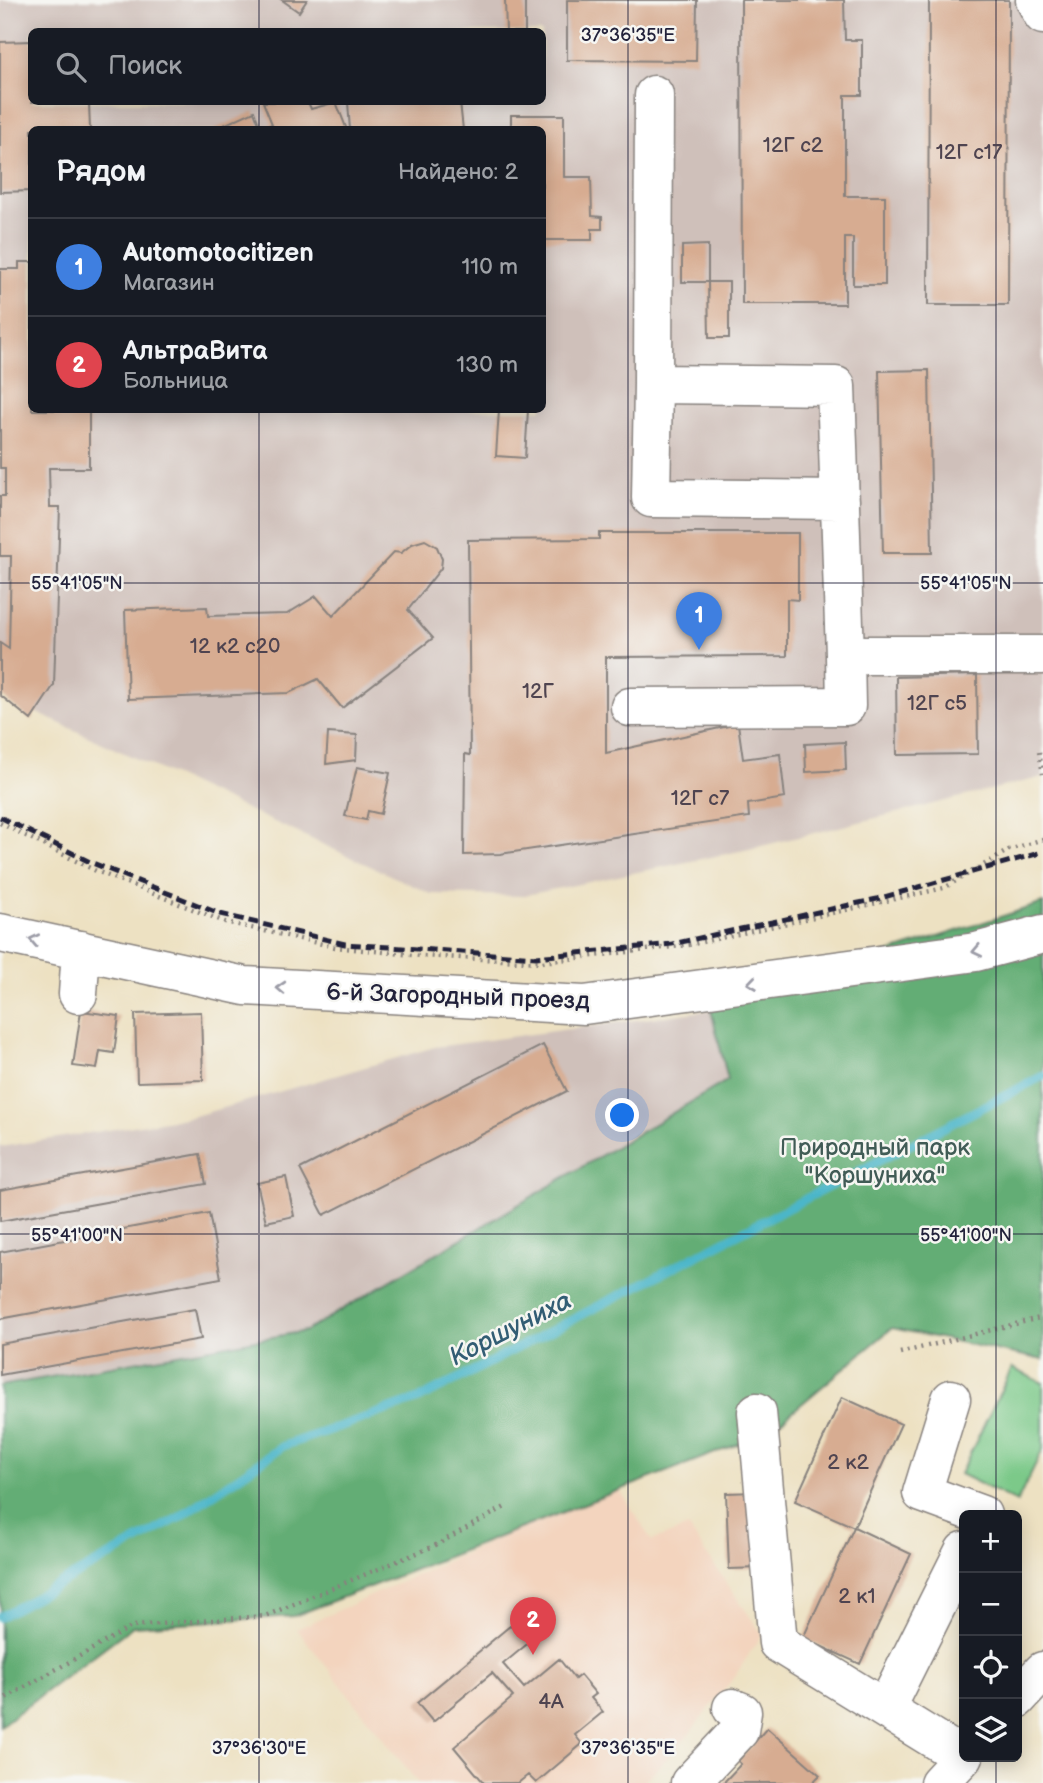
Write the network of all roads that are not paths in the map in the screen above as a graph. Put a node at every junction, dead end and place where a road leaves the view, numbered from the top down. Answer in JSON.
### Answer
{"nodes":[{"id":1,"x":1035,"y":0,"type":"edge"},
{"id":2,"x":1043,"y":15,"type":"edge"},
{"id":3,"x":654,"y":94,"type":"dead end"},
{"id":4,"x":653,"y":384,"type":"junction"},
{"id":5,"x":840,"y":500,"type":"junction"},
{"id":6,"x":845,"y":655,"type":"junction"},
{"id":7,"x":1043,"y":655,"type":"edge"},
{"id":8,"x":629,"y":707,"type":"dead end"},
{"id":9,"x":0,"y":933,"type":"edge"},
{"id":10,"x":1043,"y":934,"type":"edge"},
{"id":11,"x":81,"y":950,"type":"junction"},
{"id":12,"x":78,"y":994,"type":"dead end"},
{"id":13,"x":951,"y":1399,"type":"dead end"},
{"id":14,"x":757,"y":1412,"type":"dead end"},
{"id":15,"x":968,"y":1510,"type":"edge"},
{"id":16,"x":959,"y":1561,"type":"edge"},
{"id":17,"x":1043,"y":1671,"type":"edge"},
{"id":18,"x":1022,"y":1694,"type":"edge"},
{"id":19,"x":732,"y":1708,"type":"dead end"},
{"id":20,"x":885,"y":1709,"type":"junction"},
{"id":21,"x":956,"y":1765,"type":"edge"},
{"id":22,"x":690,"y":1783,"type":"edge"}],
"edges":[{"from":1,"to":2,"type":"street"},
{"from":3,"to":4,"type":"street"},
{"from":4,"to":5,"type":"street"},
{"from":4,"to":5,"type":"street"},
{"from":5,"to":6,"type":"street"},
{"from":6,"to":7,"type":"street"},
{"from":6,"to":8,"type":"street"},
{"from":11,"to":9,"type":"street","name":"6-й Загородный проезд","one_way":true},
{"from":10,"to":11,"type":"street","name":"6-й Загородный проезд","one_way":true},
{"from":11,"to":12,"type":"street"},
{"from":13,"to":15,"type":"street"},
{"from":14,"to":20,"type":"street"},
{"from":16,"to":20,"type":"street"},
{"from":17,"to":18,"type":"street"},
{"from":19,"to":22,"type":"street"},
{"from":20,"to":21,"type":"street"}]}
